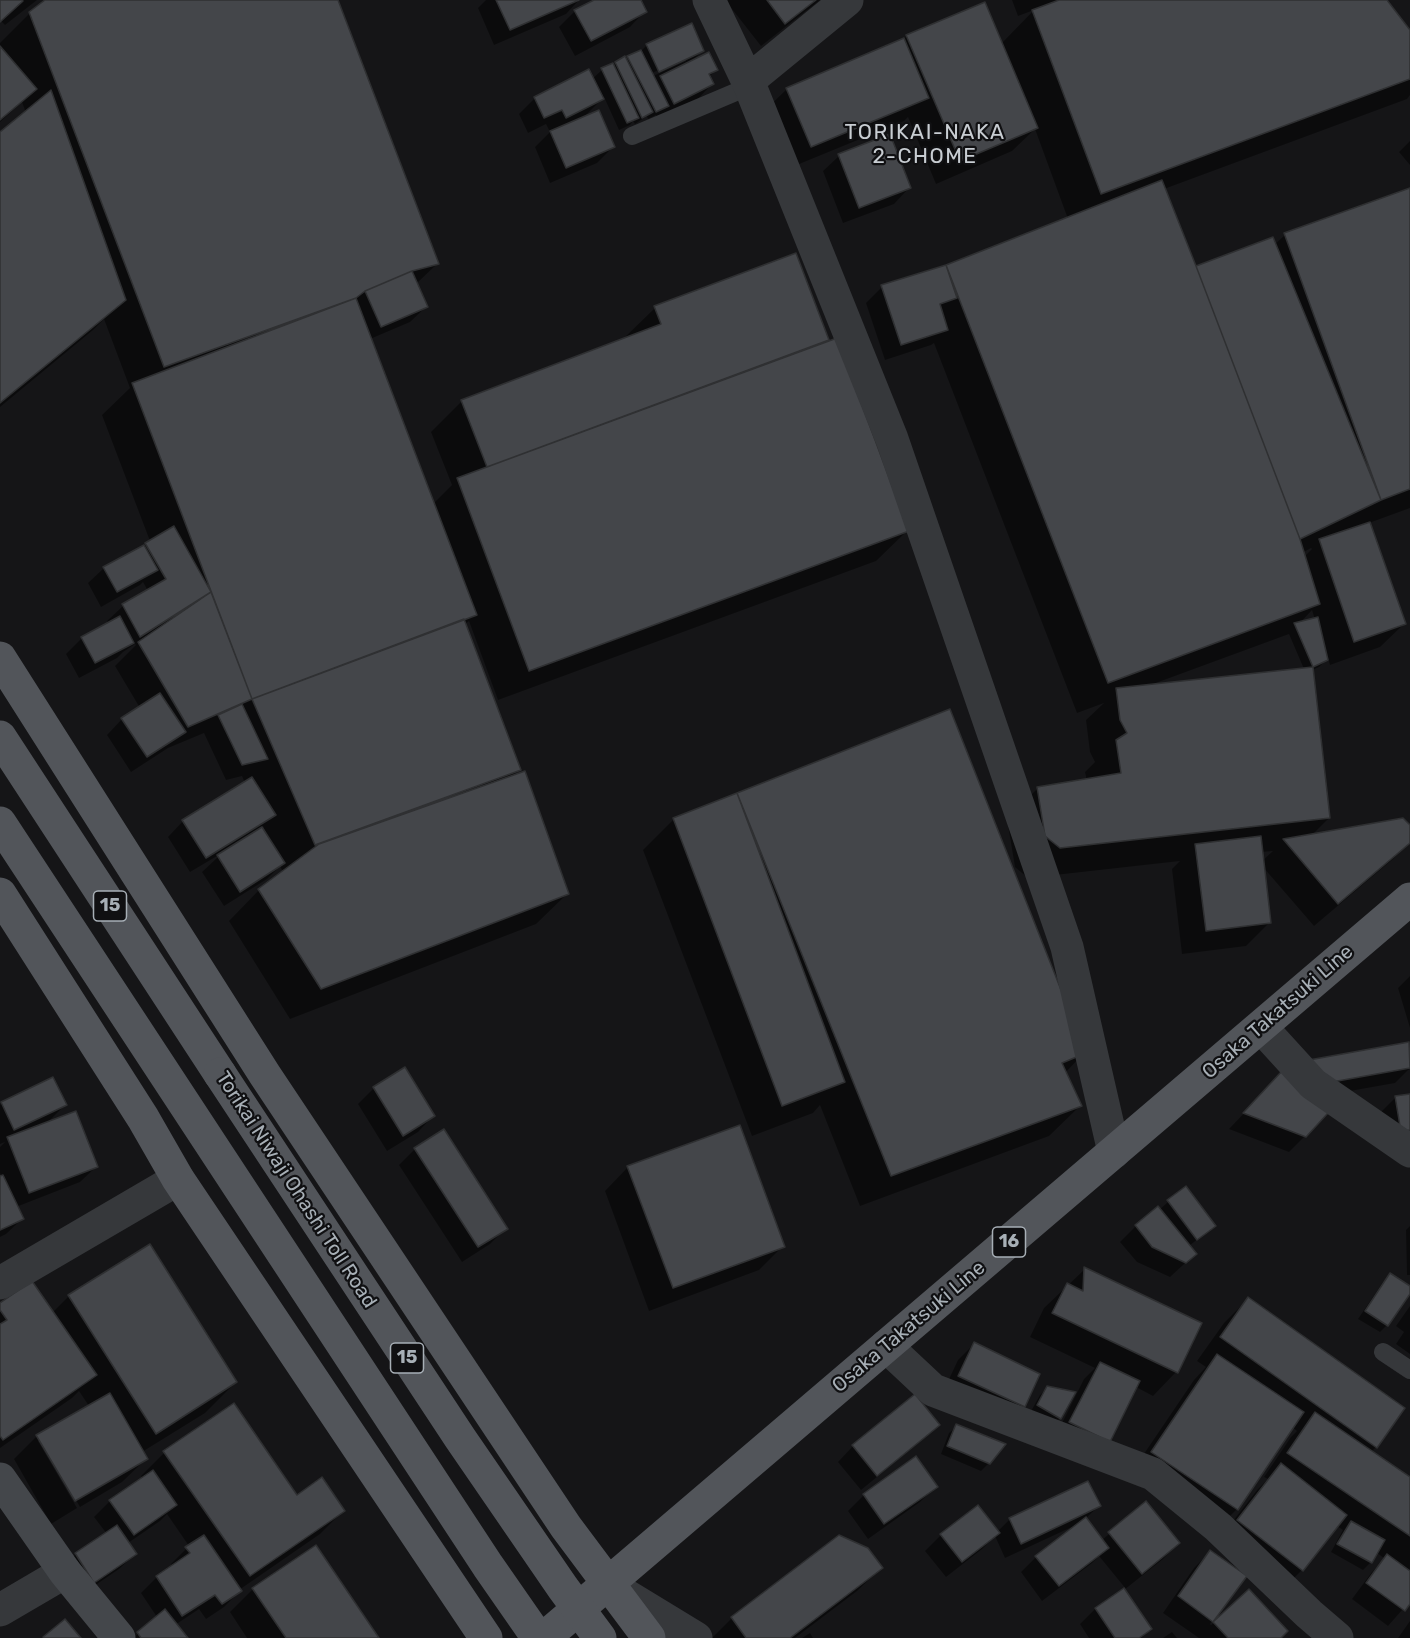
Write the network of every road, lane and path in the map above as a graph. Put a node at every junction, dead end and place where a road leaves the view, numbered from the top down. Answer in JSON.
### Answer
{"nodes":[{"id":1,"x":709,"y":0,"type":"edge"},
{"id":2,"x":847,"y":0,"type":"edge"},
{"id":3,"x":749,"y":83,"type":"junction"},
{"id":4,"x":632,"y":136,"type":"dead end"},
{"id":5,"x":0,"y":657,"type":"edge"},
{"id":6,"x":0,"y":737,"type":"edge"},
{"id":7,"x":0,"y":823,"type":"edge"},
{"id":8,"x":0,"y":894,"type":"edge"},
{"id":9,"x":1410,"y":899,"type":"edge"},
{"id":10,"x":1261,"y":1027,"type":"junction"},
{"id":11,"x":1410,"y":1151,"type":"edge"},
{"id":12,"x":1114,"y":1152,"type":"junction"},
{"id":13,"x":178,"y":1179,"type":"junction"},
{"id":14,"x":0,"y":1283,"type":"edge"},
{"id":15,"x":886,"y":1346,"type":"junction"},
{"id":16,"x":1383,"y":1352,"type":"dead end"},
{"id":17,"x":1410,"y":1370,"type":"edge"},
{"id":18,"x":0,"y":1479,"type":"edge"},
{"id":19,"x":65,"y":1572,"type":"junction"},
{"id":20,"x":607,"y":1584,"type":"junction"},
{"id":21,"x":0,"y":1610,"type":"edge"},
{"id":22,"x":119,"y":1638,"type":"edge"},
{"id":23,"x":486,"y":1638,"type":"edge"},
{"id":24,"x":538,"y":1638,"type":"edge"},
{"id":25,"x":544,"y":1638,"type":"edge"},
{"id":26,"x":600,"y":1638,"type":"edge"},
{"id":27,"x":649,"y":1638,"type":"edge"},
{"id":28,"x":696,"y":1638,"type":"edge"},
{"id":29,"x":1337,"y":1638,"type":"edge"}],
"edges":[{"from":1,"to":3,"type":"street"},
{"from":2,"to":3,"type":"street"},
{"from":3,"to":4,"type":"lane"},
{"from":3,"to":12,"type":"street"},
{"from":5,"to":20,"type":"main road"},
{"from":6,"to":26,"type":"main road","name":"Torikai Niwaji Ohashi Toll Road","number":"15","bridge":true},
{"from":7,"to":24,"type":"main road","number":"15"},
{"from":8,"to":13,"type":"main road"},
{"from":9,"to":10,"type":"main road","name":"Osaka Takatsuki Line","number":"16"},
{"from":10,"to":11,"type":"street"},
{"from":10,"to":12,"type":"main road","name":"Osaka Takatsuki Line","number":"16"},
{"from":12,"to":15,"type":"main road","name":"Osaka Takatsuki Line","number":"16"},
{"from":13,"to":14,"type":"street"},
{"from":13,"to":23,"type":"main road"},
{"from":15,"to":20,"type":"main road","name":"Osaka Takatsuki Line","number":"16"},
{"from":15,"to":29,"type":"street"},
{"from":16,"to":17,"type":"lane"},
{"from":18,"to":19,"type":"street"},
{"from":19,"to":21,"type":"street"},
{"from":19,"to":22,"type":"street"},
{"from":20,"to":25,"type":"main road","name":"Osaka Takatsuki Line","number":"16"},
{"from":20,"to":27,"type":"main road"},
{"from":20,"to":28,"type":"street"}]}
